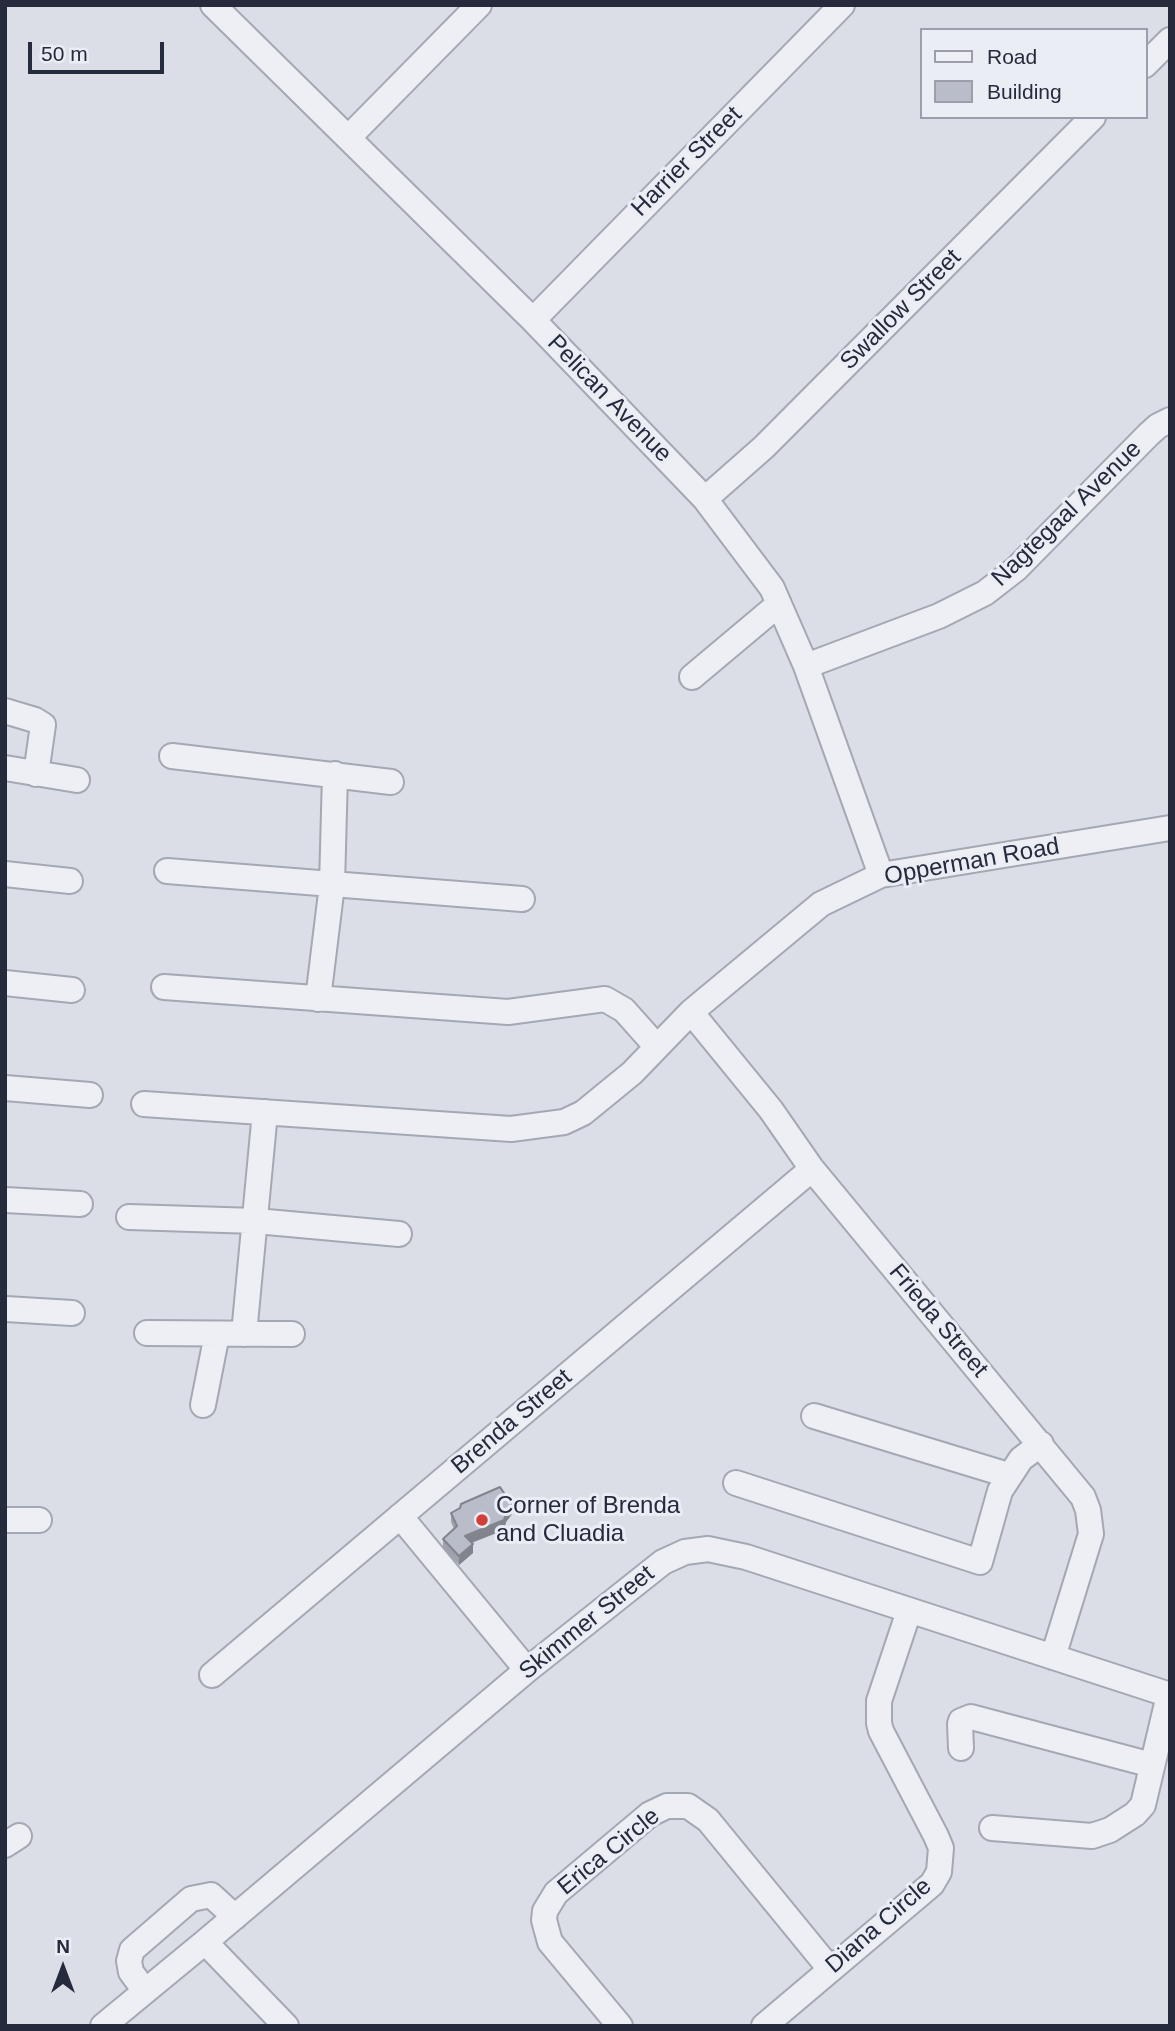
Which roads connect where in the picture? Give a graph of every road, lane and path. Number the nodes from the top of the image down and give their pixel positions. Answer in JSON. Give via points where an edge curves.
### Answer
{"nodes":[{"id":1,"x":213,"y":5,"type":"edge"},
{"id":2,"x":479,"y":5,"type":"edge"},
{"id":3,"x":842,"y":5,"type":"edge"},
{"id":4,"x":1170,"y":40,"type":"edge"},
{"id":5,"x":1147,"y":63,"type":"edge"},
{"id":6,"x":1091,"y":119,"type":"edge"},
{"id":7,"x":348,"y":138,"type":"junction"},
{"id":8,"x":533,"y":320,"type":"junction"},
{"id":9,"x":1170,"y":420,"type":"edge"},
{"id":10,"x":705,"y":499,"type":"junction"},
{"id":11,"x":779,"y":604,"type":"junction"},
{"id":12,"x":806,"y":666,"type":"junction"},
{"id":13,"x":692,"y":677,"type":"dead end"},
{"id":14,"x":5,"y":711,"type":"edge"},
{"id":15,"x":172,"y":756,"type":"dead end"},
{"id":16,"x":5,"y":768,"type":"edge"},
{"id":17,"x":36,"y":774,"type":"junction"},
{"id":18,"x":335,"y":774,"type":"junction"},
{"id":19,"x":77,"y":780,"type":"dead end"},
{"id":20,"x":391,"y":782,"type":"dead end"},
{"id":21,"x":1170,"y":828,"type":"edge"},
{"id":22,"x":167,"y":871,"type":"dead end"},
{"id":23,"x":5,"y":874,"type":"edge"},
{"id":24,"x":881,"y":875,"type":"junction"},
{"id":25,"x":70,"y":881,"type":"dead end"},
{"id":26,"x":332,"y":885,"type":"junction"},
{"id":27,"x":522,"y":899,"type":"dead end"},
{"id":28,"x":5,"y":983,"type":"edge"},
{"id":29,"x":164,"y":987,"type":"dead end"},
{"id":30,"x":72,"y":990,"type":"dead end"},
{"id":31,"x":318,"y":999,"type":"junction"},
{"id":32,"x":691,"y":1012,"type":"junction"},
{"id":33,"x":657,"y":1046,"type":"junction"},
{"id":34,"x":5,"y":1088,"type":"edge"},
{"id":35,"x":90,"y":1095,"type":"dead end"},
{"id":36,"x":145,"y":1104,"type":"dead end"},
{"id":37,"x":265,"y":1112,"type":"junction"},
{"id":38,"x":812,"y":1169,"type":"junction"},
{"id":39,"x":5,"y":1200,"type":"edge"},
{"id":40,"x":80,"y":1204,"type":"dead end"},
{"id":41,"x":129,"y":1217,"type":"dead end"},
{"id":42,"x":256,"y":1221,"type":"junction"},
{"id":43,"x":398,"y":1234,"type":"dead end"},
{"id":44,"x":5,"y":1287,"type":"edge"},
{"id":45,"x":6,"y":1309,"type":"edge"},
{"id":46,"x":72,"y":1313,"type":"dead end"},
{"id":47,"x":5,"y":1320,"type":"edge"},
{"id":48,"x":147,"y":1333,"type":"dead end"},
{"id":49,"x":217,"y":1334,"type":"junction"},
{"id":50,"x":244,"y":1334,"type":"junction"},
{"id":51,"x":292,"y":1334,"type":"dead end"},
{"id":52,"x":203,"y":1405,"type":"dead end"},
{"id":53,"x":814,"y":1416,"type":"dead end"},
{"id":54,"x":1041,"y":1444,"type":"junction"},
{"id":55,"x":1008,"y":1475,"type":"junction"},
{"id":56,"x":736,"y":1483,"type":"dead end"},
{"id":57,"x":400,"y":1516,"type":"junction"},
{"id":58,"x":5,"y":1520,"type":"edge"},
{"id":59,"x":39,"y":1520,"type":"dead end"},
{"id":60,"x":909,"y":1611,"type":"junction"},
{"id":61,"x":1053,"y":1657,"type":"junction"},
{"id":62,"x":527,"y":1670,"type":"junction"},
{"id":63,"x":212,"y":1675,"type":"dead end"},
{"id":64,"x":1169,"y":1695,"type":"edge"},
{"id":65,"x":961,"y":1748,"type":"dead end"},
{"id":66,"x":1152,"y":1765,"type":"junction"},
{"id":67,"x":992,"y":1828,"type":"dead end"},
{"id":68,"x":235,"y":1917,"type":"junction"},
{"id":69,"x":165,"y":1921,"type":"junction"},
{"id":70,"x":199,"y":1947,"type":"junction"},
{"id":71,"x":830,"y":1969,"type":"junction"},
{"id":72,"x":145,"y":1991,"type":"junction"},
{"id":73,"x":103,"y":2026,"type":"edge"},
{"id":74,"x":286,"y":2026,"type":"edge"},
{"id":75,"x":620,"y":2026,"type":"edge"},
{"id":76,"x":764,"y":2026,"type":"edge"}],
"edges":[{"from":1,"to":7,"type":"street","name":"Pelican Avenue"},
{"from":2,"to":7,"type":"street"},
{"from":3,"to":8,"type":"street","name":"Harrier Street"},
{"from":4,"to":5,"type":"street"},
{"from":6,"to":10,"type":"street","name":"Swallow Street","via":[[764,447]]},
{"from":7,"to":8,"type":"street","name":"Pelican Avenue"},
{"from":8,"to":10,"type":"street","name":"Pelican Avenue"},
{"from":9,"to":12,"type":"street","name":"Nagtegaal Avenue","via":[[1149,434],[1016,569],[985,593],[939,616]]},
{"from":10,"to":11,"type":"street","name":"Pelican Avenue"},
{"from":11,"to":12,"type":"street","name":"Pelican Avenue"},
{"from":11,"to":13,"type":"street"},
{"from":12,"to":24,"type":"street","name":"Pelican Avenue"},
{"from":14,"to":17,"type":"street","via":[[43,725]]},
{"from":15,"to":18,"type":"street"},
{"from":16,"to":17,"type":"street"},
{"from":17,"to":19,"type":"street"},
{"from":18,"to":20,"type":"street"},
{"from":18,"to":26,"type":"street"},
{"from":21,"to":24,"type":"street","name":"Opperman Road"},
{"from":22,"to":26,"type":"street"},
{"from":23,"to":25,"type":"street"},
{"from":24,"to":32,"type":"street","name":"Opperman Road","via":[[821,904]]},
{"from":26,"to":27,"type":"street"},
{"from":26,"to":31,"type":"street"},
{"from":28,"to":30,"type":"street"},
{"from":29,"to":31,"type":"street"},
{"from":31,"to":33,"type":"street","via":[[508,1012],[605,999],[624,1010]]},
{"from":32,"to":33,"type":"street","name":"Opperman Road"},
{"from":32,"to":38,"type":"street","name":"Frieda Street","via":[[771,1110]]},
{"from":33,"to":37,"type":"street","name":"Opperman Road","via":[[583,1113],[547,1126],[511,1129]]},
{"from":34,"to":35,"type":"street"},
{"from":36,"to":37,"type":"street","name":"Opperman Road"},
{"from":37,"to":42,"type":"street"},
{"from":38,"to":54,"type":"street","name":"Frieda Street"},
{"from":38,"to":57,"type":"street","name":"Brenda Street"},
{"from":39,"to":40,"type":"street"},
{"from":41,"to":42,"type":"street"},
{"from":42,"to":43,"type":"street"},
{"from":42,"to":50,"type":"street"},
{"from":44,"to":45,"type":"street"},
{"from":45,"to":46,"type":"street"},
{"from":45,"to":47,"type":"street"},
{"from":48,"to":49,"type":"street"},
{"from":49,"to":50,"type":"street"},
{"from":49,"to":52,"type":"street"},
{"from":50,"to":51,"type":"street"},
{"from":53,"to":55,"type":"street"},
{"from":54,"to":55,"type":"street"},
{"from":54,"to":61,"type":"street","name":"Frieda Street","via":[[1083,1497],[1091,1534]]},
{"from":55,"to":56,"type":"street","via":[[980,1562]]},
{"from":57,"to":62,"type":"street"},
{"from":57,"to":63,"type":"street","name":"Brenda Street"},
{"from":58,"to":59,"type":"street"},
{"from":60,"to":61,"type":"street","name":"Skimmer Street"},
{"from":60,"to":62,"type":"street","name":"Skimmer Street","via":[[746,1556],[698,1549],[663,1562]]},
{"from":60,"to":71,"type":"street","name":"Diana Circle","via":[[879,1701],[879,1723],[941,1848],[939,1872],[932,1884]]},
{"from":61,"to":64,"type":"street","name":"Skimmer Street"},
{"from":62,"to":68,"type":"street","name":"Skimmer Street"},
{"from":64,"to":66,"type":"street"},
{"from":65,"to":66,"type":"street","via":[[960,1724],[971,1717]]},
{"from":66,"to":67,"type":"street","via":[[1143,1805],[1110,1829],[1092,1836]]},
{"from":68,"to":69,"type":"street","via":[[211,1895],[191,1899]]},
{"from":68,"to":70,"type":"street","name":"Skimmer Street"},
{"from":69,"to":70,"type":"street"},
{"from":69,"to":72,"type":"street","via":[[132,1950],[131,1972]]},
{"from":70,"to":72,"type":"street","name":"Skimmer Street"},
{"from":70,"to":74,"type":"street"},
{"from":71,"to":75,"type":"street","name":"Erica Circle","via":[[708,1820],[695,1809],[667,1806],[650,1814],[556,1893],[545,1911],[550,1942]]},
{"from":71,"to":76,"type":"street","name":"Diana Circle"},
{"from":72,"to":73,"type":"street","name":"Skimmer Street"}]}
